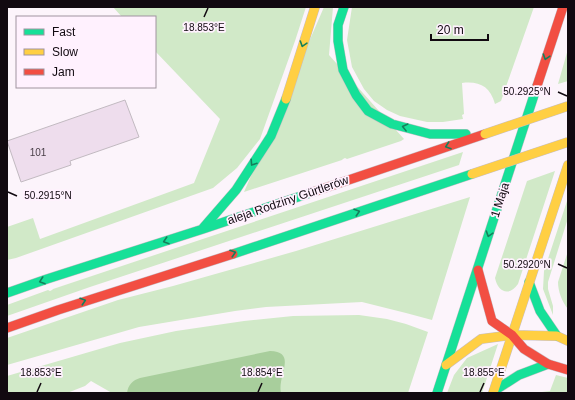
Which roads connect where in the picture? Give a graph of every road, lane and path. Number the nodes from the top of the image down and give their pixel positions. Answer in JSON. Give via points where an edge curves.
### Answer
{"nodes":[{"id":1,"x":315,"y":7,"type":"edge"},
{"id":2,"x":344,"y":7,"type":"edge"},
{"id":3,"x":563,"y":7,"type":"edge"},
{"id":4,"x":568,"y":106,"type":"edge"},
{"id":5,"x":485,"y":134,"type":"junction"},
{"id":6,"x":568,"y":142,"type":"edge"},
{"id":7,"x":568,"y":165,"type":"edge"},
{"id":8,"x":203,"y":228,"type":"junction"},
{"id":9,"x":478,"y":270,"type":"junction"},
{"id":10,"x":529,"y":282,"type":"junction"},
{"id":11,"x":7,"y":293,"type":"edge"},
{"id":12,"x":7,"y":328,"type":"edge"},
{"id":13,"x":512,"y":335,"type":"junction"},
{"id":14,"x":557,"y":336,"type":"junction"},
{"id":15,"x":568,"y":341,"type":"edge"},
{"id":16,"x":548,"y":364,"type":"junction"},
{"id":17,"x":446,"y":365,"type":"junction"},
{"id":18,"x":568,"y":370,"type":"edge"},
{"id":19,"x":493,"y":392,"type":"edge"},
{"id":20,"x":437,"y":393,"type":"edge"}],
"edges":[{"from":1,"to":8,"type":"main road","one_way":true,"via":[[271,136],[236,190]]},
{"from":5,"to":2,"type":"main road","one_way":true,"via":[[430,134],[392,124],[368,111],[343,70],[338,25]]},
{"from":3,"to":9,"type":"main road","name":"1 Maja","one_way":true},
{"from":4,"to":5,"type":"main road","name":"aleja Rodziny Gürtlerów","bridge":true},
{"from":5,"to":8,"type":"main road","name":"aleja Rodziny Gürtlerów","one_way":true},
{"from":12,"to":6,"type":"main road","one_way":true,"bridge":true},
{"from":7,"to":10,"type":"main road"},
{"from":8,"to":11,"type":"main road","name":"aleja Rodziny Gürtlerów","one_way":true},
{"from":9,"to":13,"type":"main road","via":[[492,321]]},
{"from":9,"to":17,"type":"main road","name":"1 Maja"},
{"from":10,"to":13,"type":"main road"},
{"from":10,"to":14,"type":"main road","via":[[540,311]]},
{"from":13,"to":14,"type":"main road"},
{"from":13,"to":16,"type":"main road","via":[[524,349]]},
{"from":13,"to":17,"type":"main road","via":[[481,339]]},
{"from":13,"to":19,"type":"main road"},
{"from":14,"to":15,"type":"main road"},
{"from":16,"to":18,"type":"main road"},
{"from":16,"to":19,"type":"main road","via":[[519,375]]},
{"from":17,"to":20,"type":"main road","name":"1 Maja"}]}
